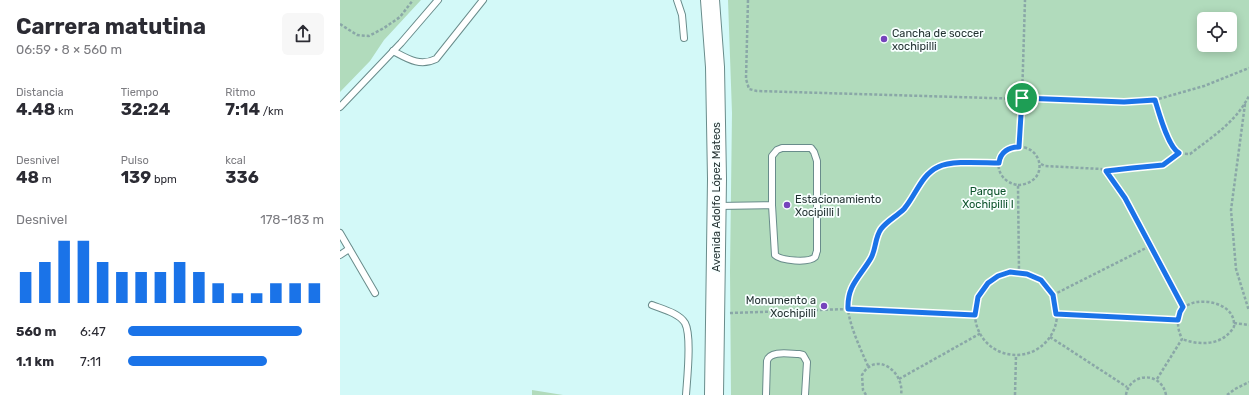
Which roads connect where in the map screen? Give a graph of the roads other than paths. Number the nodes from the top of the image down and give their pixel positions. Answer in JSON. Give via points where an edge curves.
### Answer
{"nodes":[{"id":1,"x":438,"y":0,"type":"edge"},
{"id":2,"x":483,"y":0,"type":"edge"},
{"id":3,"x":677,"y":0,"type":"edge"},
{"id":4,"x":710,"y":0,"type":"edge"},
{"id":5,"x":684,"y":38,"type":"dead end"},
{"id":6,"x":393,"y":50,"type":"junction"},
{"id":7,"x":340,"y":106,"type":"edge"},
{"id":8,"x":772,"y":205,"type":"junction"},
{"id":9,"x":717,"y":206,"type":"junction"},
{"id":10,"x":340,"y":232,"type":"edge"},
{"id":11,"x":349,"y":249,"type":"junction"},
{"id":12,"x":340,"y":254,"type":"edge"},
{"id":13,"x":375,"y":293,"type":"dead end"},
{"id":14,"x":652,"y":305,"type":"dead end"},
{"id":15,"x":686,"y":395,"type":"edge"},
{"id":16,"x":714,"y":395,"type":"edge"},
{"id":17,"x":766,"y":395,"type":"edge"},
{"id":18,"x":805,"y":395,"type":"edge"}],
"edges":[{"from":1,"to":6,"type":"lane"},
{"from":2,"to":6,"type":"lane","via":[[436,59],[418,63]]},
{"from":3,"to":5,"type":"lane","via":[[682,15]]},
{"from":4,"to":9,"type":"street","name":"Avenida Adolfo López Mateos","via":[[715,67]]},
{"from":6,"to":7,"type":"lane"},
{"from":8,"to":8,"type":"lane","via":[[775,255],[782,259],[794,260],[808,260],[816,256],[817,161],[811,148],[782,148],[772,156]]},
{"from":8,"to":9,"type":"lane"},
{"from":9,"to":16,"type":"street","name":"Avenida Adolfo López Mateos"},
{"from":10,"to":11,"type":"lane"},
{"from":11,"to":12,"type":"lane"},
{"from":11,"to":13,"type":"lane"},
{"from":14,"to":15,"type":"lane","via":[[684,322],[688,356]]},
{"from":17,"to":18,"type":"lane","via":[[767,361],[773,354],[803,355],[807,362]]}]}
